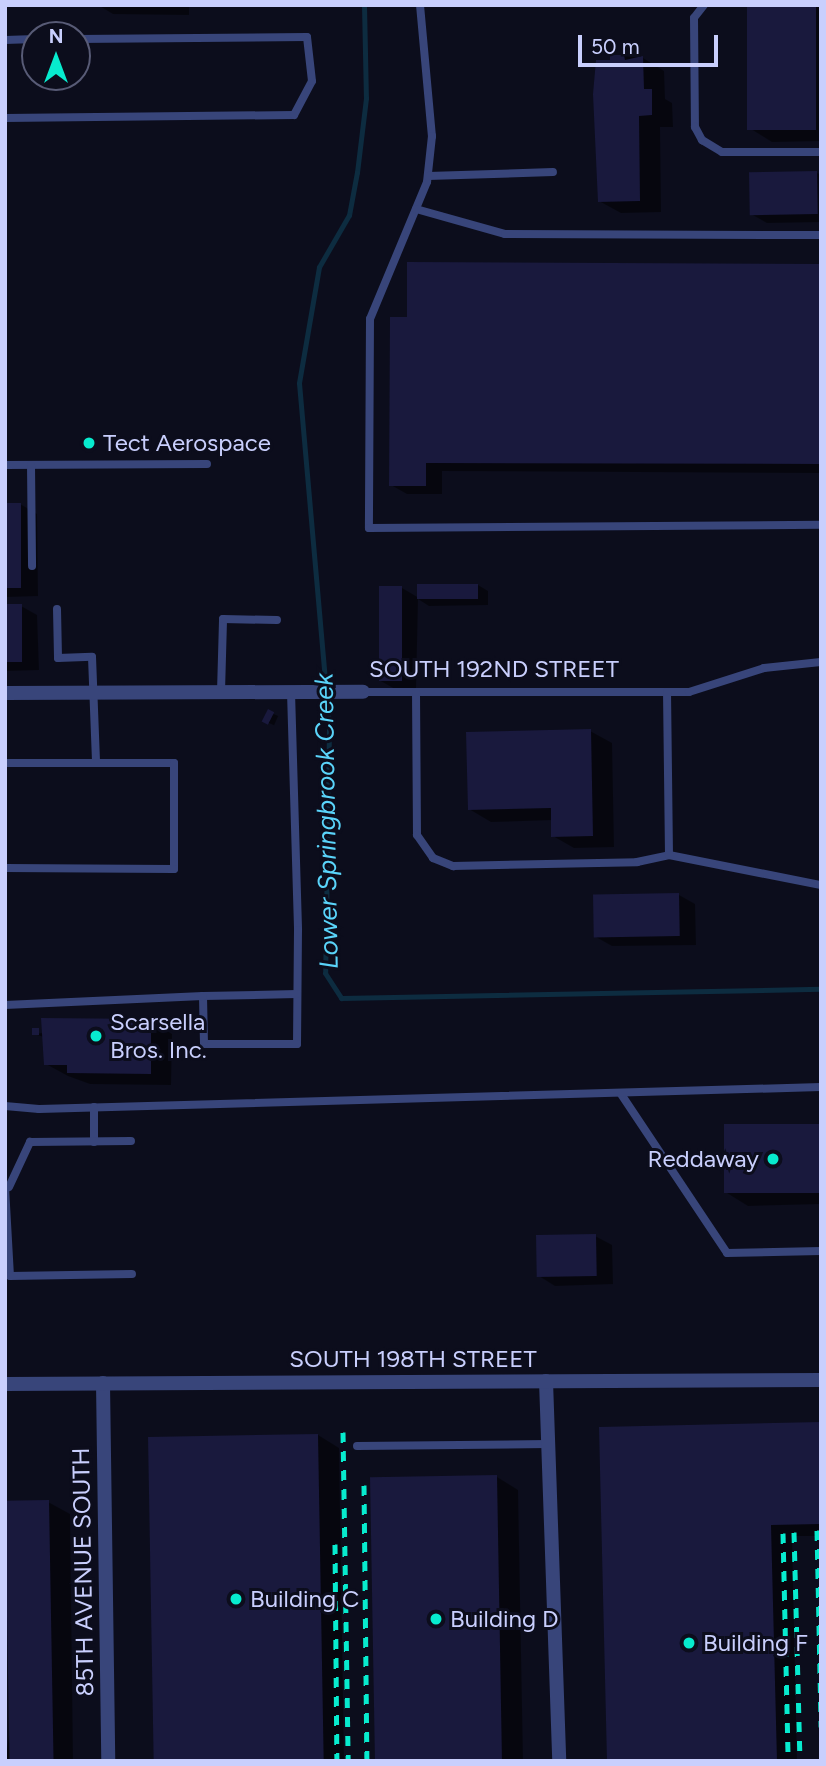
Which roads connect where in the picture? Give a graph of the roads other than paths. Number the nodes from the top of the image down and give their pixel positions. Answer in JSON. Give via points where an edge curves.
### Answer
{"nodes":[{"id":1,"x":420,"y":5,"type":"edge"},
{"id":2,"x":704,"y":5,"type":"edge"},
{"id":3,"x":91,"y":39,"type":"edge"},
{"id":4,"x":5,"y":118,"type":"edge"},
{"id":5,"x":821,"y":152,"type":"edge"},
{"id":6,"x":553,"y":172,"type":"dead end"},
{"id":7,"x":428,"y":176,"type":"junction"},
{"id":8,"x":416,"y":209,"type":"junction"},
{"id":9,"x":821,"y":235,"type":"edge"},
{"id":10,"x":207,"y":464,"type":"dead end"},
{"id":11,"x":31,"y":465,"type":"junction"},
{"id":12,"x":5,"y":466,"type":"edge"},
{"id":13,"x":821,"y":525,"type":"edge"},
{"id":14,"x":32,"y":566,"type":"dead end"},
{"id":15,"x":57,"y":609,"type":"dead end"},
{"id":16,"x":277,"y":620,"type":"dead end"},
{"id":17,"x":821,"y":662,"type":"edge"},
{"id":18,"x":221,"y":692,"type":"junction"},
{"id":19,"x":298,"y":692,"type":"junction"},
{"id":20,"x":363,"y":692,"type":"joint"},
{"id":21,"x":416,"y":692,"type":"junction"},
{"id":22,"x":667,"y":692,"type":"junction"},
{"id":23,"x":5,"y":693,"type":"edge"},
{"id":24,"x":93,"y":693,"type":"junction"},
{"id":25,"x":5,"y":763,"type":"edge"},
{"id":26,"x":96,"y":763,"type":"junction"},
{"id":27,"x":668,"y":855,"type":"junction"},
{"id":28,"x":5,"y":868,"type":"edge"},
{"id":29,"x":821,"y":885,"type":"edge"},
{"id":30,"x":297,"y":994,"type":"junction"},
{"id":31,"x":203,"y":996,"type":"junction"},
{"id":32,"x":5,"y":1005,"type":"edge"},
{"id":33,"x":821,"y":1087,"type":"edge"},
{"id":34,"x":621,"y":1094,"type":"junction"},
{"id":35,"x":5,"y":1105,"type":"edge"},
{"id":36,"x":94,"y":1107,"type":"junction"},
{"id":37,"x":94,"y":1142,"type":"junction"},
{"id":38,"x":131,"y":1142,"type":"dead end"},
{"id":39,"x":7,"y":1187,"type":"edge"},
{"id":40,"x":821,"y":1251,"type":"edge"},
{"id":41,"x":132,"y":1274,"type":"dead end"},
{"id":42,"x":821,"y":1380,"type":"edge"},
{"id":43,"x":546,"y":1381,"type":"junction"},
{"id":44,"x":103,"y":1383,"type":"junction"},
{"id":45,"x":5,"y":1384,"type":"edge"},
{"id":46,"x":548,"y":1444,"type":"junction"},
{"id":47,"x":357,"y":1446,"type":"dead end"},
{"id":48,"x":108,"y":1761,"type":"edge"},
{"id":49,"x":559,"y":1761,"type":"edge"}],
"edges":[{"from":1,"to":7,"type":"lane","via":[[432,136]]},
{"from":2,"to":5,"type":"lane","via":[[694,18],[695,127],[702,140],[722,152]]},
{"from":3,"to":4,"type":"lane","via":[[307,37],[312,81],[294,115]]},
{"from":6,"to":7,"type":"lane"},
{"from":7,"to":8,"type":"lane"},
{"from":8,"to":9,"type":"lane","via":[[505,234]]},
{"from":8,"to":13,"type":"lane","via":[[370,319],[369,528]]},
{"from":10,"to":11,"type":"lane"},
{"from":11,"to":12,"type":"lane"},
{"from":11,"to":14,"type":"lane"},
{"from":15,"to":24,"type":"lane","via":[[58,658],[92,657]]},
{"from":16,"to":18,"type":"lane","via":[[223,619]]},
{"from":17,"to":22,"type":"lane","name":"SOUTH 192ND STREET","via":[[764,667],[689,692]]},
{"from":18,"to":19,"type":"street","name":"SOUTH 192ND STREET"},
{"from":18,"to":24,"type":"street","name":"SOUTH 192ND STREET"},
{"from":19,"to":20,"type":"street","name":"SOUTH 192ND STREET"},
{"from":19,"to":30,"type":"lane"},
{"from":20,"to":21,"type":"lane","name":"SOUTH 192ND STREET"},
{"from":21,"to":22,"type":"lane","name":"SOUTH 192ND STREET"},
{"from":21,"to":27,"type":"lane","via":[[417,835],[433,858],[453,866],[638,862]]},
{"from":22,"to":27,"type":"lane"},
{"from":23,"to":24,"type":"street","name":"SOUTH 192ND STREET"},
{"from":24,"to":26,"type":"lane"},
{"from":25,"to":26,"type":"lane"},
{"from":26,"to":28,"type":"lane","via":[[174,764],[174,869]]},
{"from":27,"to":29,"type":"lane"},
{"from":30,"to":31,"type":"lane"},
{"from":30,"to":31,"type":"lane","via":[[297,1044],[204,1044]]},
{"from":31,"to":32,"type":"lane"},
{"from":33,"to":34,"type":"lane"},
{"from":34,"to":36,"type":"lane"},
{"from":34,"to":40,"type":"lane","via":[[727,1253]]},
{"from":35,"to":36,"type":"lane"},
{"from":36,"to":37,"type":"lane"},
{"from":37,"to":38,"type":"lane"},
{"from":37,"to":39,"type":"lane","via":[[30,1142]]},
{"from":39,"to":41,"type":"lane","via":[[10,1276]]},
{"from":42,"to":43,"type":"street","name":"SOUTH 198TH STREET"},
{"from":43,"to":44,"type":"street","name":"SOUTH 198TH STREET"},
{"from":43,"to":46,"type":"street"},
{"from":44,"to":45,"type":"street","name":"SOUTH 198TH STREET"},
{"from":44,"to":48,"type":"street","name":"85TH AVENUE SOUTH"},
{"from":46,"to":47,"type":"lane"},
{"from":46,"to":49,"type":"street"}]}
